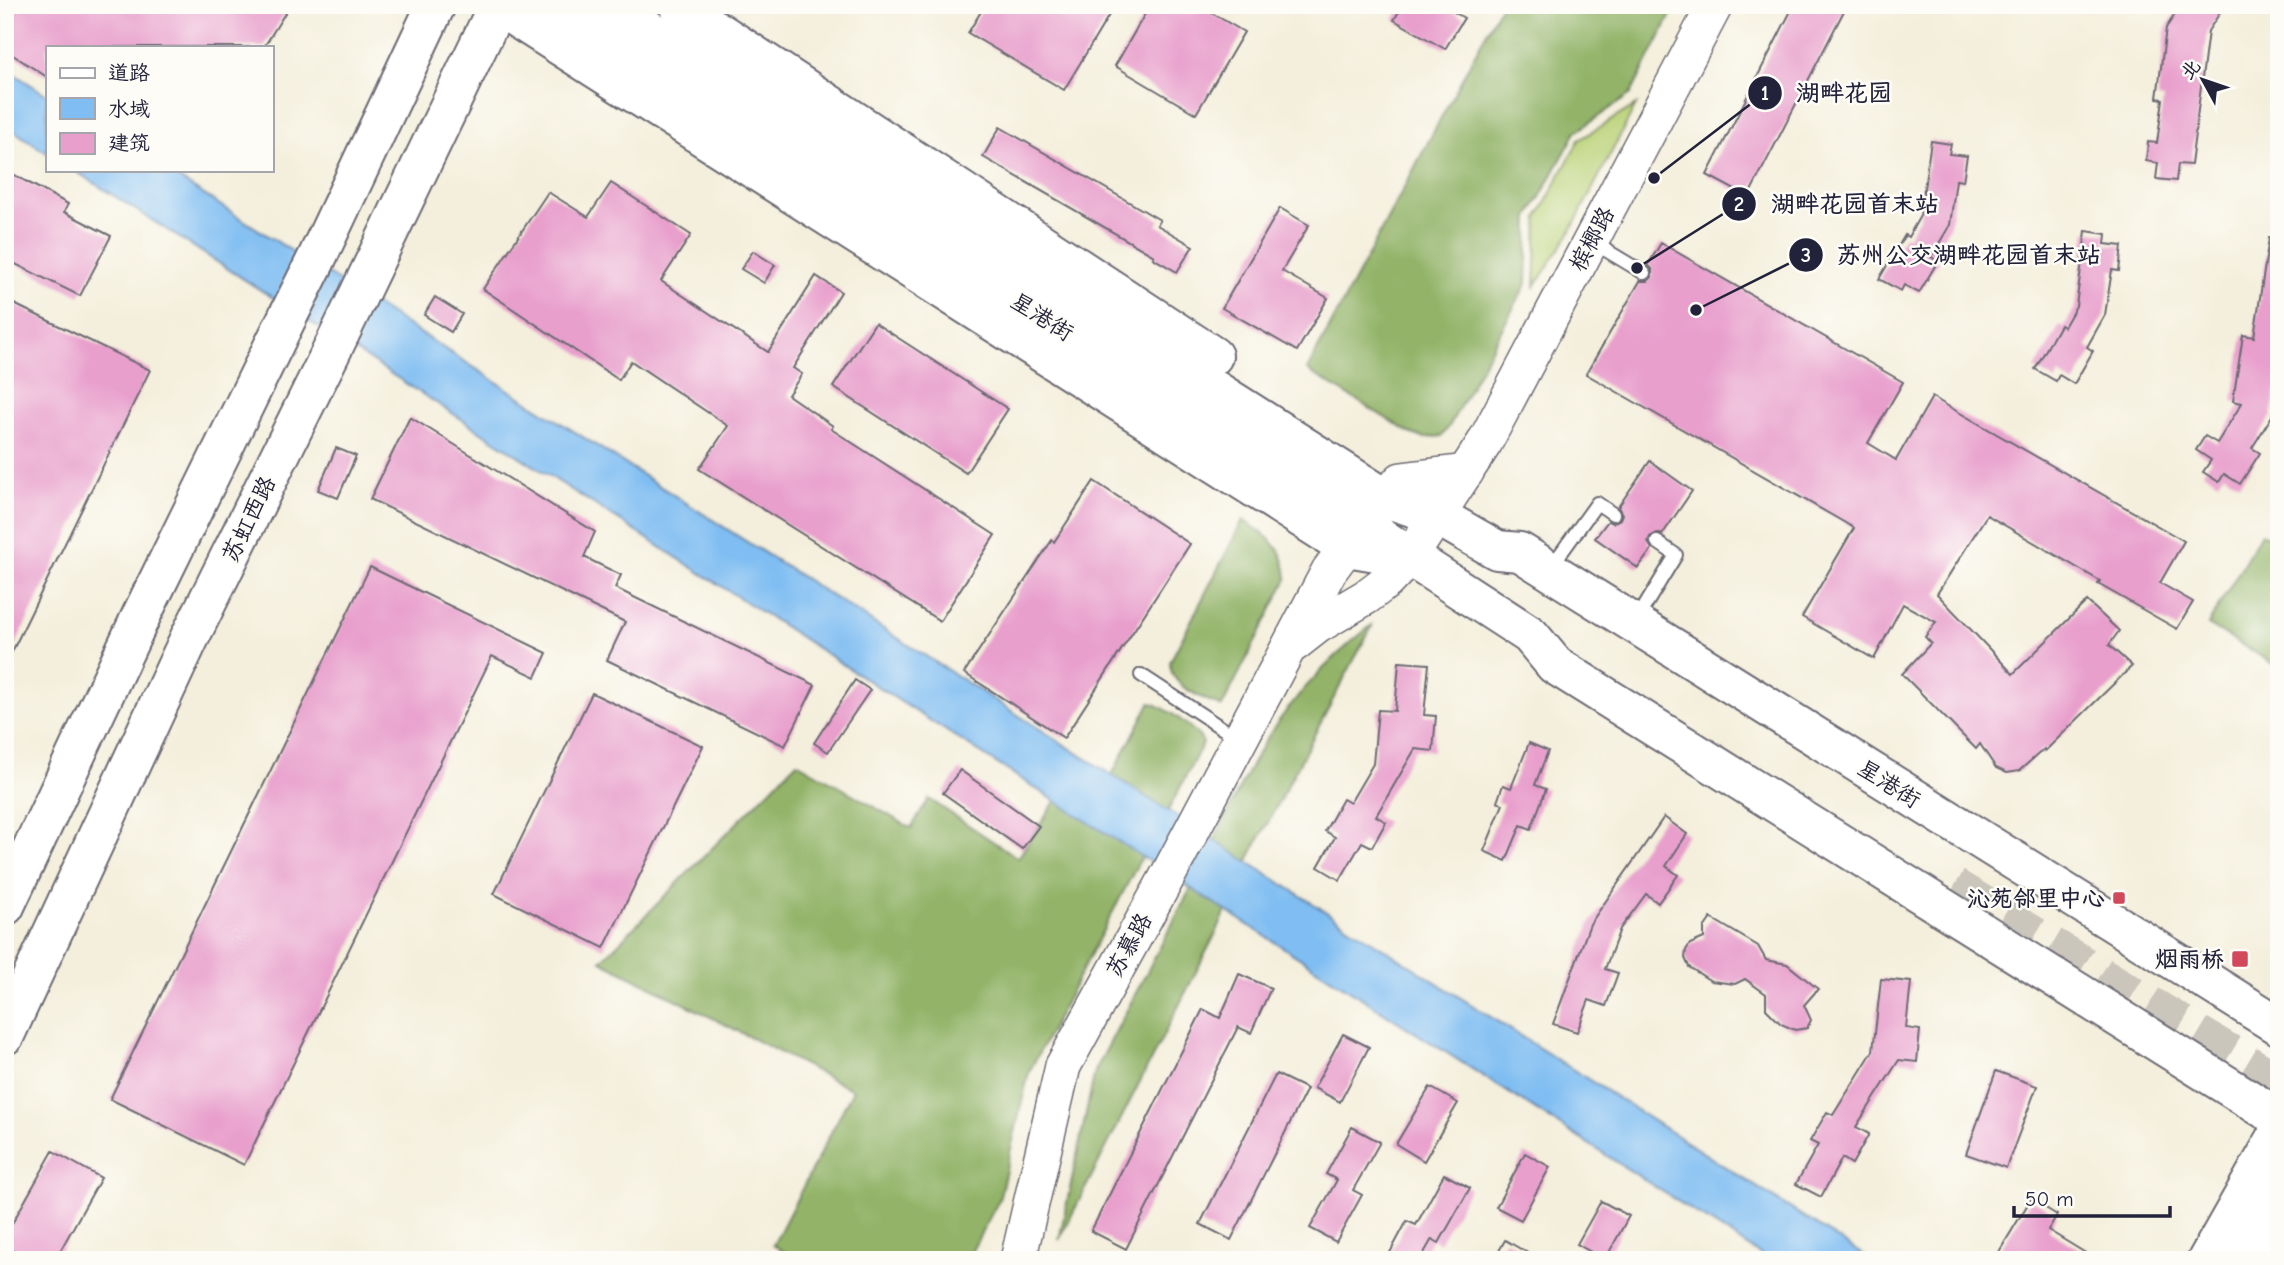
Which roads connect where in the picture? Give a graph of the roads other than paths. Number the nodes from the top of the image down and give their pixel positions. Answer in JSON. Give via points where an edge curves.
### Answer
{"nodes":[{"id":1,"x":436,"y":5,"type":"edge"},
{"id":2,"x":610,"y":5,"type":"edge"},
{"id":3,"x":678,"y":5,"type":"edge"},
{"id":4,"x":1715,"y":5,"type":"edge"},
{"id":5,"x":498,"y":6,"type":"edge"},
{"id":6,"x":553,"y":9,"type":"edge"},
{"id":7,"x":1590,"y":241,"type":"junction"},
{"id":8,"x":1644,"y":272,"type":"dead end"},
{"id":9,"x":1111,"y":342,"type":"junction"},
{"id":10,"x":1466,"y":472,"type":"junction"},
{"id":11,"x":1374,"y":513,"type":"junction"},
{"id":12,"x":1613,"y":514,"type":"dead end"},
{"id":13,"x":1436,"y":515,"type":"junction"},
{"id":14,"x":1657,"y":542,"type":"dead end"},
{"id":15,"x":1497,"y":550,"type":"junction"},
{"id":16,"x":1410,"y":557,"type":"junction"},
{"id":17,"x":1548,"y":570,"type":"junction"},
{"id":18,"x":1633,"y":625,"type":"junction"},
{"id":19,"x":1530,"y":635,"type":"junction"},
{"id":20,"x":1289,"y":648,"type":"junction"},
{"id":21,"x":1141,"y":675,"type":"dead end"},
{"id":22,"x":1240,"y":740,"type":"junction"},
{"id":23,"x":5,"y":906,"type":"edge"},
{"id":24,"x":2279,"y":1026,"type":"edge"},
{"id":25,"x":5,"y":1035,"type":"edge"},
{"id":26,"x":2279,"y":1118,"type":"edge"},
{"id":27,"x":2279,"y":1133,"type":"edge"},
{"id":28,"x":2276,"y":1194,"type":"dead end"},
{"id":29,"x":2279,"y":1248,"type":"edge"},
{"id":30,"x":1018,"y":1260,"type":"edge"},
{"id":31,"x":2207,"y":1260,"type":"edge"},
{"id":32,"x":2238,"y":1260,"type":"edge"},
{"id":33,"x":2272,"y":1260,"type":"edge"}],
"edges":[{"from":1,"to":23,"type":"main road","bridge":true},
{"from":2,"to":9,"type":"main road","name":"星港街"},
{"from":3,"to":11,"type":"main road"},
{"from":4,"to":7,"type":"main road","name":"槟榔路"},
{"from":5,"to":11,"type":"main road"},
{"from":5,"to":25,"type":"main road","name":"苏虹西路","via":[[189,639]]},
{"from":6,"to":9,"type":"main road","name":"星港街"},
{"from":7,"to":8,"type":"lane"},
{"from":7,"to":10,"type":"main road","name":"槟榔路"},
{"from":9,"to":11,"type":"main road","name":"星港街"},
{"from":10,"to":11,"type":"main road"},
{"from":10,"to":13,"type":"main road","name":"苏慕路"},
{"from":11,"to":13,"type":"main road","name":"星港街"},
{"from":11,"to":16,"type":"main road"},
{"from":11,"to":20,"type":"main road","name":"苏慕路","via":[[1329,572]]},
{"from":12,"to":17,"type":"lane","via":[[1597,503]]},
{"from":13,"to":15,"type":"main road","name":"星港街"},
{"from":13,"to":16,"type":"main road","name":"苏慕路"},
{"from":14,"to":18,"type":"lane","via":[[1676,555]]},
{"from":15,"to":17,"type":"main road","name":"星港街","via":[[1520,552]]},
{"from":15,"to":19,"type":"main road","name":"星港街","via":[[1508,570],[1961,876],[1566,644]]},
{"from":16,"to":19,"type":"main road","name":"星港街"},
{"from":16,"to":20,"type":"main road","name":"苏慕路","via":[[1366,597]]},
{"from":17,"to":18,"type":"main road","name":"星港街"},
{"from":18,"to":24,"type":"main road","name":"星港街"},
{"from":19,"to":26,"type":"main road","name":"星港街","via":[[1555,665]]},
{"from":20,"to":22,"type":"main road","name":"苏慕路"},
{"from":21,"to":22,"type":"lane"},
{"from":22,"to":30,"type":"main road","name":"苏慕路","via":[[1063,1066]]},
{"from":27,"to":31,"type":"main road"},
{"from":28,"to":32,"type":"main road"},
{"from":29,"to":33,"type":"main road"}]}
